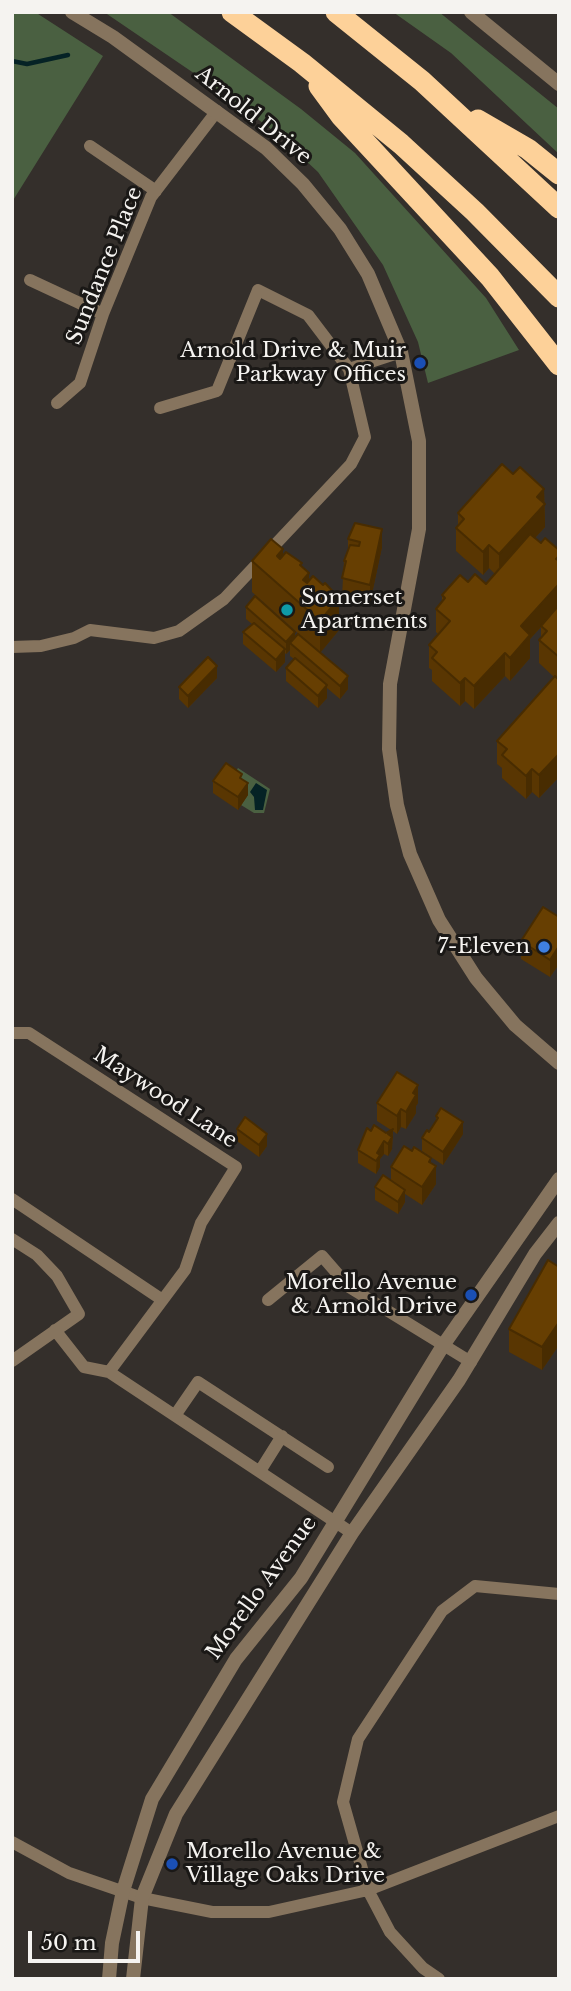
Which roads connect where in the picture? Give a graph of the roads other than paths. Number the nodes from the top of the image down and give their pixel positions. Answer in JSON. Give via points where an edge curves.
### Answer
{"nodes":[{"id":1,"x":72,"y":12,"type":"edge"},
{"id":2,"x":232,"y":12,"type":"edge"},
{"id":3,"x":336,"y":12,"type":"edge"},
{"id":4,"x":471,"y":12,"type":"edge"},
{"id":5,"x":302,"y":64,"type":"junction"},
{"id":6,"x":559,"y":84,"type":"edge"},
{"id":7,"x":448,"y":104,"type":"junction"},
{"id":8,"x":217,"y":111,"type":"junction"},
{"id":9,"x":90,"y":146,"type":"dead end"},
{"id":10,"x":559,"y":174,"type":"edge"},
{"id":11,"x":156,"y":191,"type":"junction"},
{"id":12,"x":559,"y":208,"type":"edge"},
{"id":13,"x":30,"y":280,"type":"dead end"},
{"id":14,"x":559,"y":297,"type":"edge"},
{"id":15,"x":103,"y":314,"type":"junction"},
{"id":16,"x":401,"y":352,"type":"junction"},
{"id":17,"x":559,"y":365,"type":"edge"},
{"id":18,"x":349,"y":369,"type":"junction"},
{"id":19,"x":57,"y":403,"type":"dead end"},
{"id":20,"x":160,"y":408,"type":"dead end"},
{"id":21,"x":12,"y":647,"type":"edge"},
{"id":22,"x":12,"y":1033,"type":"edge"},
{"id":23,"x":559,"y":1063,"type":"edge"},
{"id":24,"x":559,"y":1179,"type":"edge"},
{"id":25,"x":12,"y":1199,"type":"edge"},
{"id":26,"x":559,"y":1223,"type":"edge"},
{"id":27,"x":12,"y":1239,"type":"edge"},
{"id":28,"x":161,"y":1299,"type":"junction"},
{"id":29,"x":268,"y":1300,"type":"dead end"},
{"id":30,"x":55,"y":1330,"type":"junction"},
{"id":31,"x":444,"y":1344,"type":"junction"},
{"id":32,"x":12,"y":1361,"type":"edge"},
{"id":33,"x":471,"y":1362,"type":"junction"},
{"id":34,"x":109,"y":1372,"type":"junction"},
{"id":35,"x":176,"y":1414,"type":"junction"},
{"id":36,"x":282,"y":1436,"type":"junction"},
{"id":37,"x":328,"y":1467,"type":"dead end"},
{"id":38,"x":260,"y":1471,"type":"junction"},
{"id":39,"x":336,"y":1521,"type":"junction"},
{"id":40,"x":352,"y":1533,"type":"junction"},
{"id":41,"x":559,"y":1594,"type":"edge"},
{"id":42,"x":559,"y":1816,"type":"edge"},
{"id":43,"x":12,"y":1842,"type":"edge"},
{"id":44,"x":368,"y":1890,"type":"junction"},
{"id":45,"x":123,"y":1891,"type":"junction"},
{"id":46,"x":142,"y":1898,"type":"junction"},
{"id":47,"x":109,"y":1979,"type":"edge"},
{"id":48,"x":133,"y":1979,"type":"edge"},
{"id":49,"x":439,"y":1979,"type":"edge"}],
"edges":[{"from":1,"to":8,"type":"street","name":"Arnold Drive"},
{"from":2,"to":5,"type":"highway"},
{"from":3,"to":7,"type":"highway"},
{"from":4,"to":6,"type":"street"},
{"from":5,"to":14,"type":"highway","via":[[426,167]]},
{"from":5,"to":17,"type":"highway","via":[[341,116],[490,277]]},
{"from":7,"to":10,"type":"highway","via":[[518,143]]},
{"from":7,"to":12,"type":"highway"},
{"from":8,"to":11,"type":"street","name":"Sundance Place"},
{"from":8,"to":16,"type":"street","name":"Arnold Drive","via":[[266,148],[340,229],[368,274]]},
{"from":9,"to":11,"type":"street"},
{"from":11,"to":15,"type":"street","name":"Sundance Place"},
{"from":13,"to":15,"type":"street"},
{"from":15,"to":19,"type":"street","name":"Sundance Place","via":[[80,383]]},
{"from":16,"to":18,"type":"street"},
{"from":16,"to":23,"type":"street","name":"Arnold Drive","via":[[414,408],[420,484],[419,529],[390,684],[389,749],[397,805],[410,854],[439,920],[476,978],[515,1025]]},
{"from":18,"to":20,"type":"street","via":[[308,315],[258,290],[217,391]]},
{"from":18,"to":21,"type":"street","via":[[365,437],[351,464],[224,598],[179,631],[154,638],[90,630],[41,646]]},
{"from":22,"to":28,"type":"street","name":"Maywood Lane","via":[[29,1033],[236,1167],[201,1223],[185,1270]]},
{"from":24,"to":31,"type":"street","name":"Morello Avenue"},
{"from":25,"to":28,"type":"street"},
{"from":26,"to":33,"type":"street","name":"Morello Avenue","via":[[535,1254]]},
{"from":27,"to":30,"type":"street","via":[[37,1255],[57,1276],[79,1314]]},
{"from":28,"to":34,"type":"street","name":"Maywood Lane"},
{"from":29,"to":31,"type":"street","via":[[322,1256],[349,1287]]},
{"from":30,"to":32,"type":"street"},
{"from":30,"to":34,"type":"street","via":[[85,1367]]},
{"from":31,"to":33,"type":"street"},
{"from":31,"to":39,"type":"street","name":"Morello Avenue"},
{"from":33,"to":40,"type":"street","name":"Morello Avenue"},
{"from":34,"to":35,"type":"street"},
{"from":35,"to":36,"type":"street","via":[[198,1382]]},
{"from":35,"to":38,"type":"street"},
{"from":36,"to":37,"type":"street"},
{"from":36,"to":38,"type":"street"},
{"from":38,"to":39,"type":"street"},
{"from":39,"to":40,"type":"street"},
{"from":39,"to":45,"type":"street","name":"Morello Avenue","via":[[301,1578],[236,1658],[196,1722],[152,1799]]},
{"from":40,"to":46,"type":"street","name":"Morello Avenue","via":[[176,1814]]},
{"from":41,"to":44,"type":"street","via":[[475,1586],[442,1611],[358,1739],[343,1802]]},
{"from":42,"to":44,"type":"street"},
{"from":43,"to":45,"type":"street","via":[[69,1873]]},
{"from":44,"to":46,"type":"street","via":[[269,1912],[212,1912]]},
{"from":44,"to":49,"type":"street","via":[[390,1932]]},
{"from":45,"to":46,"type":"street"},
{"from":45,"to":47,"type":"street","name":"Morello Avenue"},
{"from":46,"to":48,"type":"street","name":"Morello Avenue"}]}
